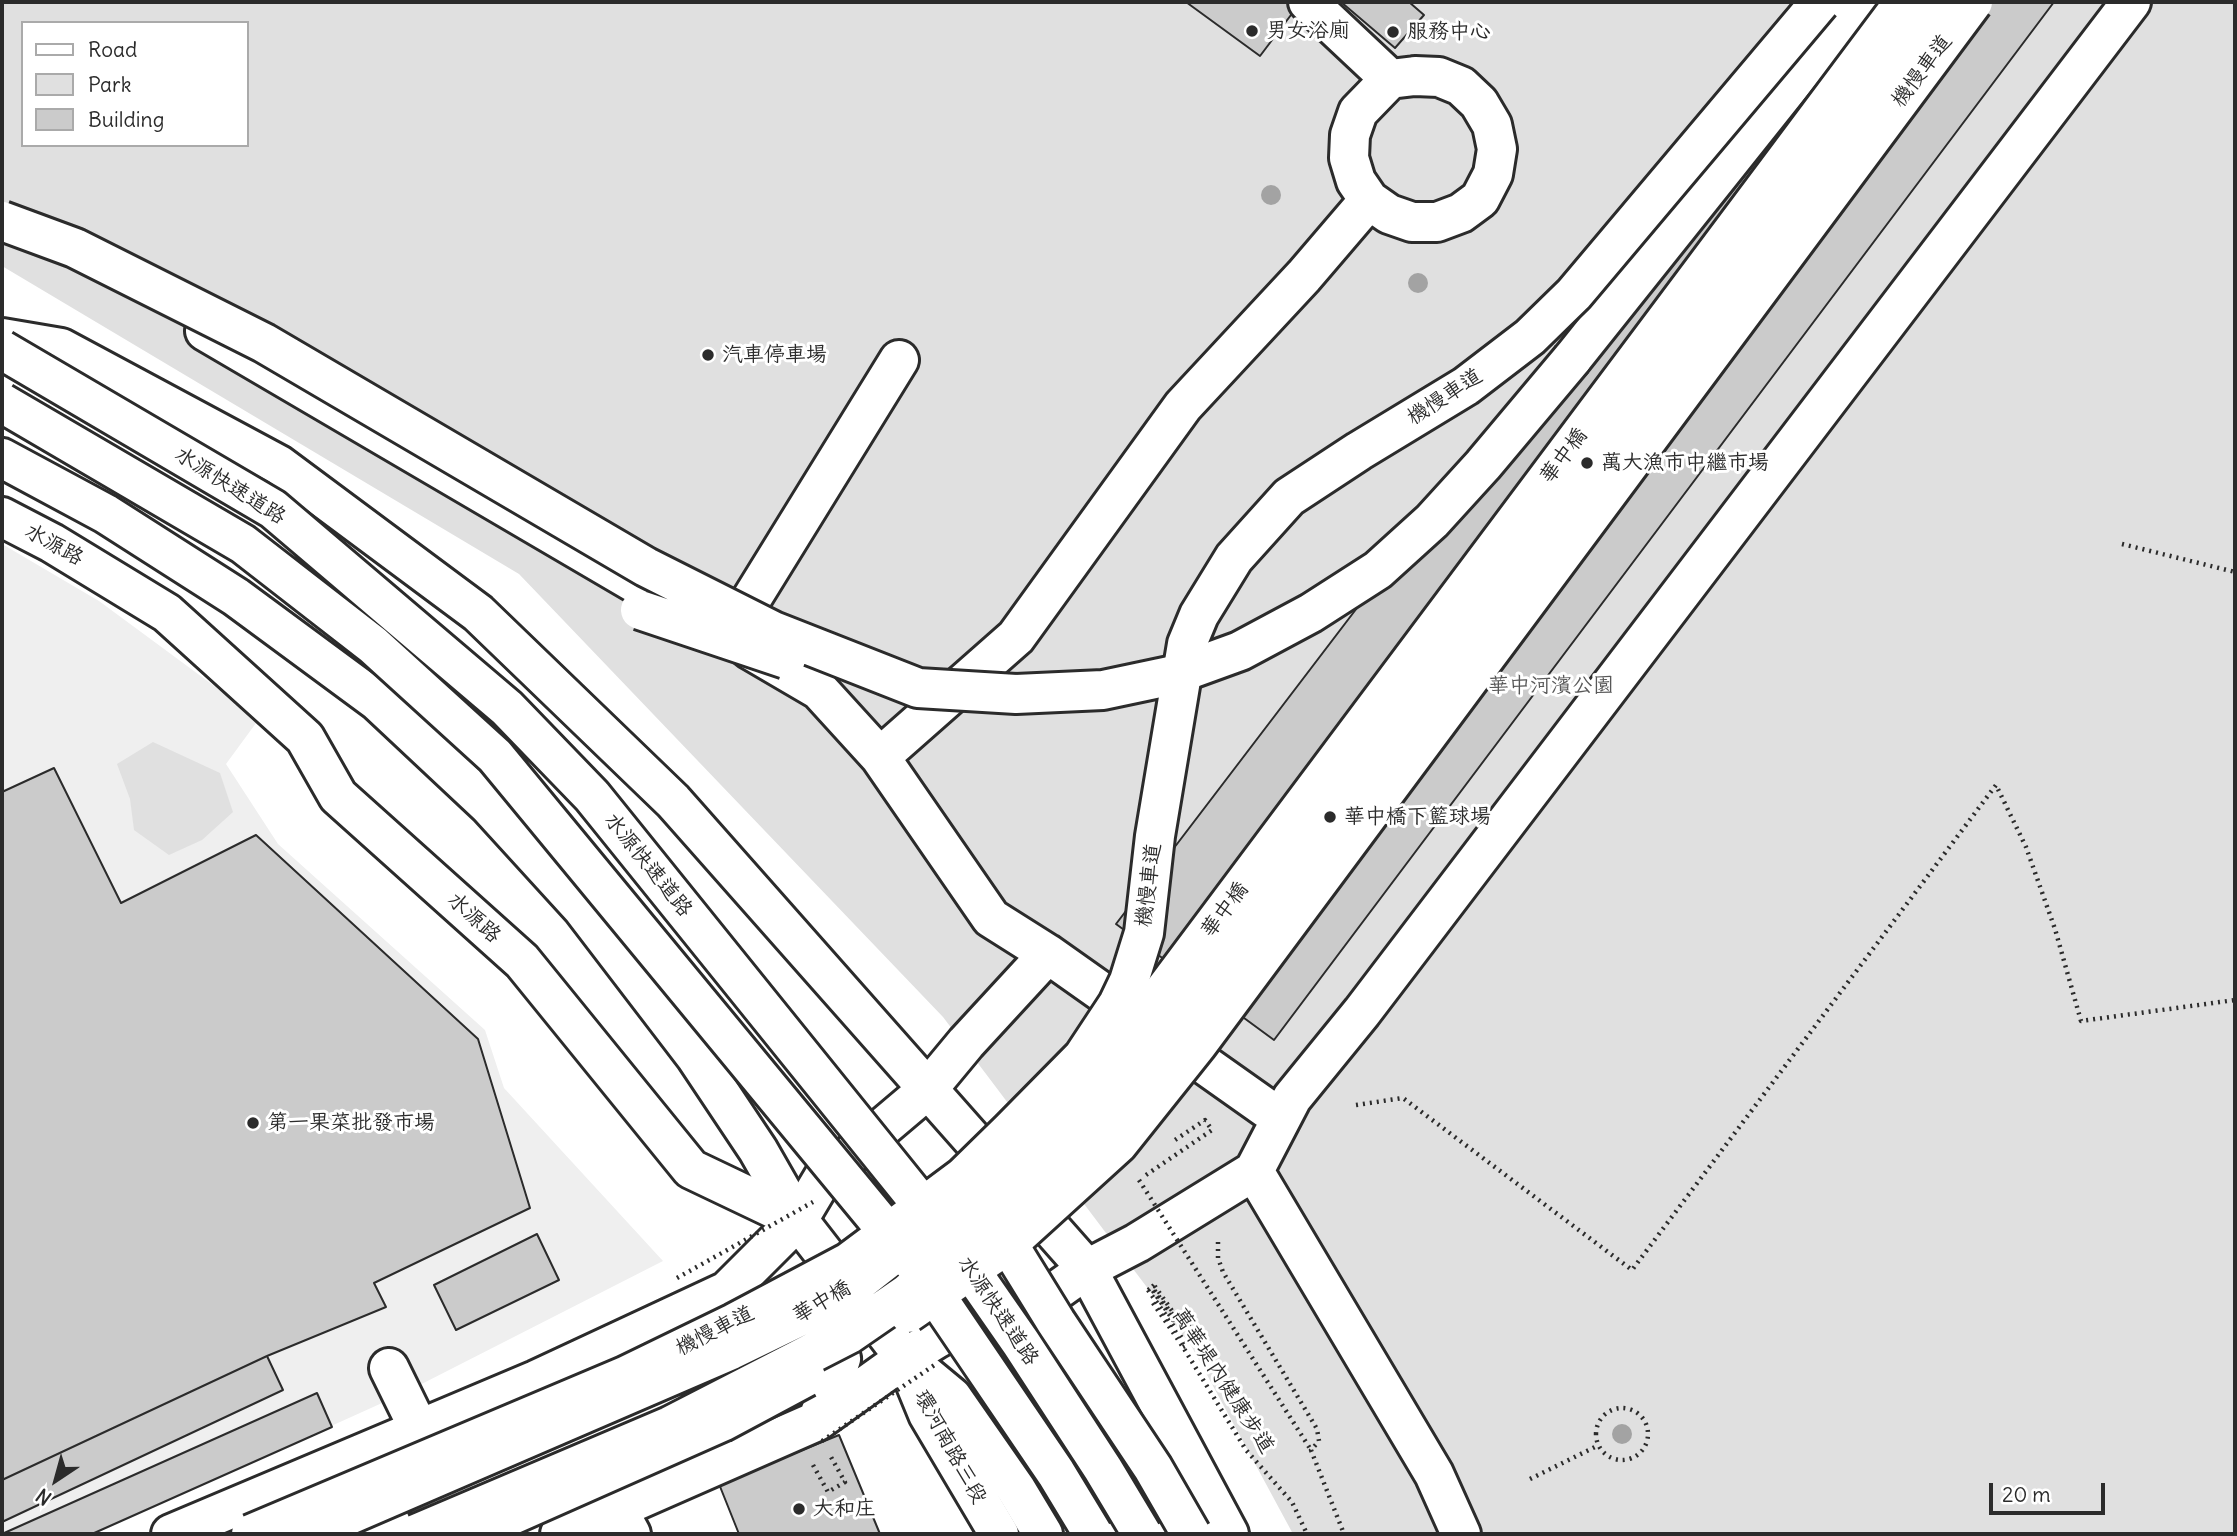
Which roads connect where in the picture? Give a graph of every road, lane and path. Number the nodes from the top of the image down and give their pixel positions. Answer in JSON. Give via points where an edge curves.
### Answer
{"nodes":[{"id":1,"x":1308,"y":2,"type":"edge"},
{"id":2,"x":1820,"y":2,"type":"edge"},
{"id":3,"x":1862,"y":2,"type":"edge"},
{"id":4,"x":1904,"y":2,"type":"edge"},
{"id":5,"x":1948,"y":2,"type":"edge"},
{"id":6,"x":1973,"y":2,"type":"edge"},
{"id":7,"x":2132,"y":2,"type":"edge"},
{"id":8,"x":1391,"y":79,"type":"junction"},
{"id":9,"x":1369,"y":200,"type":"junction"},
{"id":10,"x":2,"y":211,"type":"edge"},
{"id":11,"x":2,"y":220,"type":"edge"},
{"id":12,"x":2,"y":338,"type":"edge"},
{"id":13,"x":2,"y":350,"type":"edge"},
{"id":14,"x":899,"y":360,"type":"dead end"},
{"id":15,"x":2,"y":403,"type":"edge"},
{"id":16,"x":2,"y":458,"type":"edge"},
{"id":17,"x":2,"y":517,"type":"edge"},
{"id":18,"x":2122,"y":544,"type":"dead end"},
{"id":19,"x":2235,"y":572,"type":"edge"},
{"id":20,"x":640,"y":610,"type":"dead end"},
{"id":21,"x":728,"y":637,"type":"junction"},
{"id":22,"x":918,"y":688,"type":"junction"},
{"id":23,"x":880,"y":757,"type":"junction"},
{"id":24,"x":1048,"y":954,"type":"junction"},
{"id":25,"x":2235,"y":1000,"type":"edge"},
{"id":26,"x":927,"y":1090,"type":"junction"},
{"id":27,"x":1356,"y":1105,"type":"dead end"},
{"id":28,"x":1280,"y":1118,"type":"junction"},
{"id":29,"x":1163,"y":1148,"type":"dead end"},
{"id":30,"x":1254,"y":1171,"type":"junction"},
{"id":31,"x":810,"y":1208,"type":"junction"},
{"id":32,"x":999,"y":1233,"type":"junction"},
{"id":33,"x":1218,"y":1242,"type":"dead end"},
{"id":34,"x":677,"y":1278,"type":"dead end"},
{"id":35,"x":1095,"y":1284,"type":"junction"},
{"id":36,"x":727,"y":1291,"type":"junction"},
{"id":37,"x":1190,"y":1324,"type":"dead end"},
{"id":38,"x":1183,"y":1347,"type":"junction"},
{"id":39,"x":923,"y":1359,"type":"junction"},
{"id":40,"x":389,"y":1368,"type":"dead end"},
{"id":41,"x":817,"y":1421,"type":"junction"},
{"id":42,"x":419,"y":1429,"type":"junction"},
{"id":43,"x":1599,"y":1445,"type":"junction"},
{"id":44,"x":1311,"y":1450,"type":"junction"},
{"id":45,"x":811,"y":1461,"type":"dead end"},
{"id":46,"x":1530,"y":1479,"type":"dead end"},
{"id":47,"x":624,"y":1522,"type":"edge"},
{"id":48,"x":171,"y":1534,"type":"edge"},
{"id":49,"x":251,"y":1534,"type":"edge"},
{"id":50,"x":305,"y":1534,"type":"edge"},
{"id":51,"x":416,"y":1534,"type":"edge"},
{"id":52,"x":469,"y":1534,"type":"edge"},
{"id":53,"x":560,"y":1534,"type":"edge"},
{"id":54,"x":999,"y":1534,"type":"edge"},
{"id":55,"x":1042,"y":1534,"type":"edge"},
{"id":56,"x":1093,"y":1534,"type":"edge"},
{"id":57,"x":1142,"y":1534,"type":"edge"},
{"id":58,"x":1191,"y":1534,"type":"edge"},
{"id":59,"x":1229,"y":1534,"type":"edge"},
{"id":60,"x":1307,"y":1534,"type":"edge"},
{"id":61,"x":1344,"y":1534,"type":"edge"},
{"id":62,"x":1461,"y":1534,"type":"edge"}],
"edges":[{"from":1,"to":8,"type":"main road"},
{"from":2,"to":49,"type":"main road","name":"機慢車道","bridge":true,"via":[[1574,294],[1530,337],[1466,387],[1289,497],[1234,558],[1187,644],[1144,933],[1133,972],[1083,1057],[963,1177],[849,1262],[625,1376]]},
{"from":3,"to":22,"type":"main road","bridge":true,"via":[[1483,465],[1432,521],[1378,570],[1240,651],[1174,675],[1103,690],[1016,694]]},
{"from":4,"to":50,"type":"main road","name":"華中橋","bridge":true,"via":[[1158,999],[1082,1089],[1024,1146],[836,1298],[732,1350]]},
{"from":5,"to":32,"type":"main road","name":"華中橋","bridge":true,"via":[[1121,1094],[1047,1171]]},
{"from":6,"to":32,"type":"main road","name":"機慢車道","bridge":true,"via":[[1198,1045],[1118,1144]]},
{"from":7,"to":28,"type":"main road"},
{"from":8,"to":9,"type":"main road","via":[[1358,112],[1350,135],[1349,158],[1356,181]]},
{"from":8,"to":9,"type":"main road","via":[[1439,77],[1461,86],[1479,103],[1492,125],[1497,149],[1493,174],[1480,199],[1437,222],[1412,222],[1388,214]]},
{"from":9,"to":23,"type":"main road","via":[[1183,406],[1016,637]]},
{"from":10,"to":21,"type":"main road"},
{"from":11,"to":22,"type":"main road","bridge":true,"via":[[75,248],[264,344],[658,573],[773,631]]},
{"from":12,"to":26,"type":"main road","via":[[61,348],[279,464],[478,613],[673,801]]},
{"from":13,"to":57,"type":"main road","name":"水源快速道路","bridge":true,"via":[[274,509],[507,708],[592,796],[946,1235]]},
{"from":14,"to":21,"type":"main road"},
{"from":15,"to":56,"type":"main road","name":"水源快速道路","bridge":true,"via":[[243,544],[373,645],[495,756],[915,1265]]},
{"from":16,"to":31,"type":"main road","via":[[106,513],[236,597],[377,701],[489,806],[582,908],[696,1057],[758,1150]]},
{"from":17,"to":31,"type":"main road","name":"水源路","via":[[167,613],[304,738],[338,796],[522,961],[691,1169]]},
{"from":18,"to":19,"type":"path"},
{"from":20,"to":22,"type":"main road","bridge":true,"via":[[776,656]]},
{"from":21,"to":23,"type":"main road","via":[[819,690]]},
{"from":23,"to":24,"type":"main road","via":[[991,918]]},
{"from":24,"to":26,"type":"main road"},
{"from":24,"to":28,"type":"main road"},
{"from":25,"to":27,"type":"path","via":[[2081,1021],[2026,847],[1996,785],[1632,1270],[1403,1098]]},
{"from":26,"to":31,"type":"main road","via":[[823,1178]]},
{"from":26,"to":35,"type":"main road"},
{"from":28,"to":30,"type":"main road"},
{"from":29,"to":44,"type":"path","bridge":true,"via":[[1205,1120],[1212,1130],[1138,1180]]},
{"from":30,"to":35,"type":"main road","via":[[1138,1242]]},
{"from":30,"to":62,"type":"main road","via":[[1434,1474]]},
{"from":31,"to":34,"type":"path","bridge":true},
{"from":31,"to":36,"type":"main road"},
{"from":31,"to":39,"type":"main road","name":"水源路"},
{"from":32,"to":51,"type":"main road","name":"華中橋","bridge":true,"via":[[849,1334],[670,1426]]},
{"from":32,"to":52,"type":"main road","name":"機慢車道","bridge":true,"via":[[849,1354],[722,1422]]},
{"from":32,"to":58,"type":"main road","bridge":true},
{"from":33,"to":44,"type":"path","via":[[1223,1272],[1317,1429],[1319,1441]]},
{"from":35,"to":38,"type":"path","name":"萬華堤內健康步道","via":[[1134,1277]]},
{"from":35,"to":39,"type":"main road","via":[[1016,1317],[947,1334]]},
{"from":35,"to":59,"type":"main road"},
{"from":36,"to":41,"type":"main road","via":[[802,1300],[841,1359]]},
{"from":36,"to":42,"type":"main road"},
{"from":37,"to":38,"type":"path","bridge":true,"via":[[1183,1329],[1175,1319],[1167,1308],[1152,1287],[1154,1285],[1177,1318],[1173,1320],[1151,1288],[1148,1290],[1186,1345]]},
{"from":38,"to":60,"type":"path","name":"萬華堤內健康步道","via":[[1246,1450],[1292,1502]]},
{"from":39,"to":41,"type":"main road"},
{"from":39,"to":45,"type":"path","bridge":true,"via":[[822,1441],[845,1482],[828,1492]]},
{"from":39,"to":54,"type":"main road","name":"環河南路三段","via":[[928,1414]]},
{"from":39,"to":55,"type":"main road","via":[[1016,1489]]},
{"from":40,"to":42,"type":"main road"},
{"from":41,"to":47,"type":"main road"},
{"from":42,"to":48,"type":"main road"},
{"from":43,"to":43,"type":"path","via":[[1604,1455],[1624,1461],[1643,1452],[1649,1432],[1640,1413],[1620,1407],[1601,1416],[1594,1436]]},
{"from":43,"to":46,"type":"path"},
{"from":44,"to":61,"type":"path"},
{"from":47,"to":53,"type":"main road"}]}
